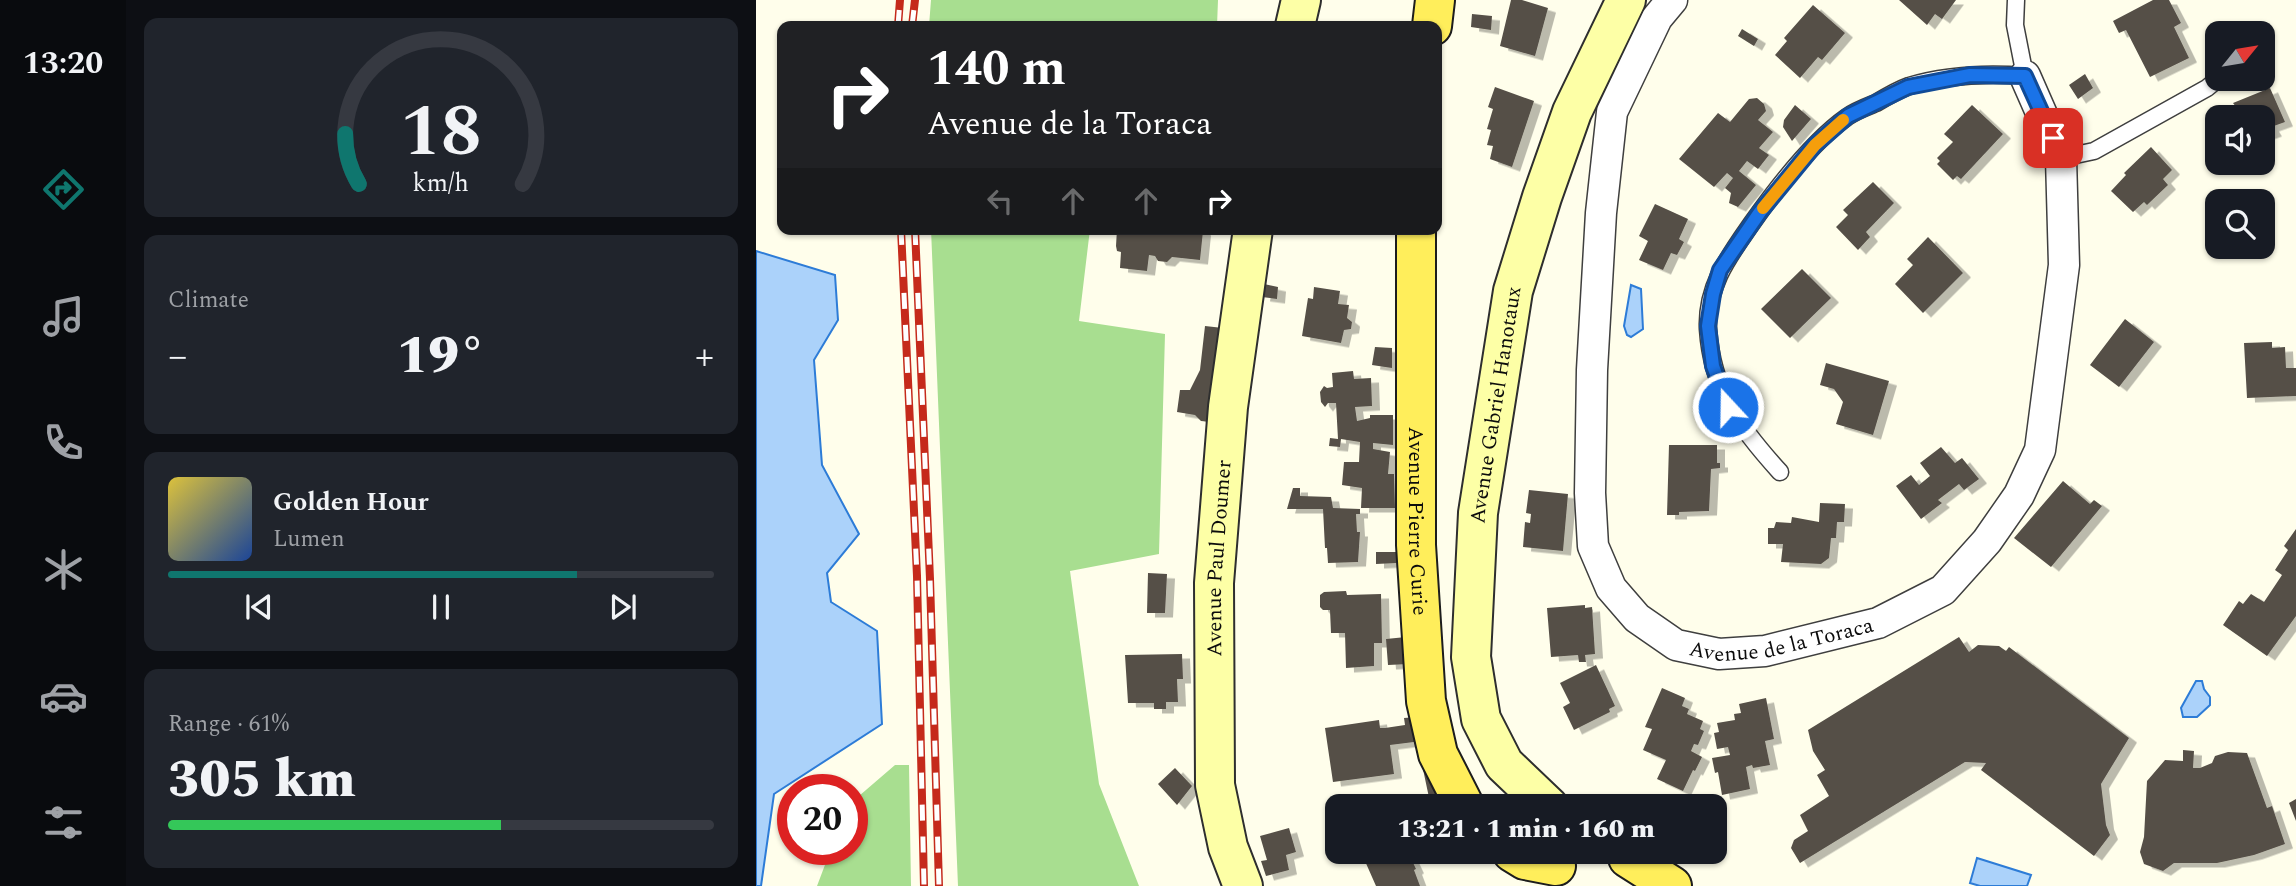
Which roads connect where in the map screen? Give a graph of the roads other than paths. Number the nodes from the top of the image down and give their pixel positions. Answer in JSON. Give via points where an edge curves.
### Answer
{"nodes":[{"id":1,"x":1301,"y":0,"type":"edge"},
{"id":2,"x":1434,"y":0,"type":"edge"},
{"id":3,"x":1626,"y":0,"type":"edge"},
{"id":4,"x":1672,"y":0,"type":"edge"},
{"id":5,"x":2016,"y":0,"type":"edge"},
{"id":6,"x":1295,"y":21,"type":"edge"},
{"id":7,"x":1432,"y":21,"type":"edge"},
{"id":8,"x":2025,"y":76,"type":"junction"},
{"id":9,"x":2205,"y":89,"type":"edge"},
{"id":10,"x":2061,"y":158,"type":"junction"},
{"id":11,"x":1252,"y":235,"type":"edge"},
{"id":12,"x":1416,"y":235,"type":"edge"},
{"id":13,"x":1780,"y":472,"type":"dead end"},
{"id":14,"x":1458,"y":794,"type":"edge"},
{"id":15,"x":1535,"y":794,"type":"edge"},
{"id":16,"x":1542,"y":864,"type":"edge"},
{"id":17,"x":1624,"y":865,"type":"edge"},
{"id":18,"x":1560,"y":868,"type":"edge"},
{"id":19,"x":1243,"y":886,"type":"edge"},
{"id":20,"x":1672,"y":886,"type":"edge"}],
"edges":[{"from":1,"to":6,"type":"main road"},
{"from":2,"to":7,"type":"main road"},
{"from":3,"to":15,"type":"main road","name":"Avenue Gabriel Hanotaux","via":[[1572,113],[1513,291],[1478,513],[1471,657],[1481,719],[1504,764]]},
{"from":4,"to":10,"type":"street","name":"Avenue de la Toraca","via":[[1657,18],[1612,112],[1601,213],[1590,493],[1593,546],[1611,588],[1637,618],[1676,645],[1719,654],[1765,651],[1878,623],[1943,590],[1987,541],[2019,495],[2040,450],[2064,265]]},
{"from":5,"to":8,"type":"lane","name":"Avenue de la Toraca","via":[[2015,25]]},
{"from":8,"to":10,"type":"street","name":"Avenue de la Toraca"},
{"from":8,"to":13,"type":"lane","via":[[1970,75],[1908,87],[1848,116],[1815,145],[1720,270],[1708,326],[1713,366],[1728,407]]},
{"from":9,"to":10,"type":"lane","via":[[2094,151]]},
{"from":11,"to":19,"type":"main road","name":"Avenue Paul Doumer","via":[[1228,407],[1213,583],[1215,785],[1228,847]]},
{"from":12,"to":14,"type":"main road","name":"Avenue Pierre Curie","via":[[1416,545],[1426,701],[1438,754]]},
{"from":16,"to":18,"type":"main road"},
{"from":17,"to":20,"type":"main road"}]}
